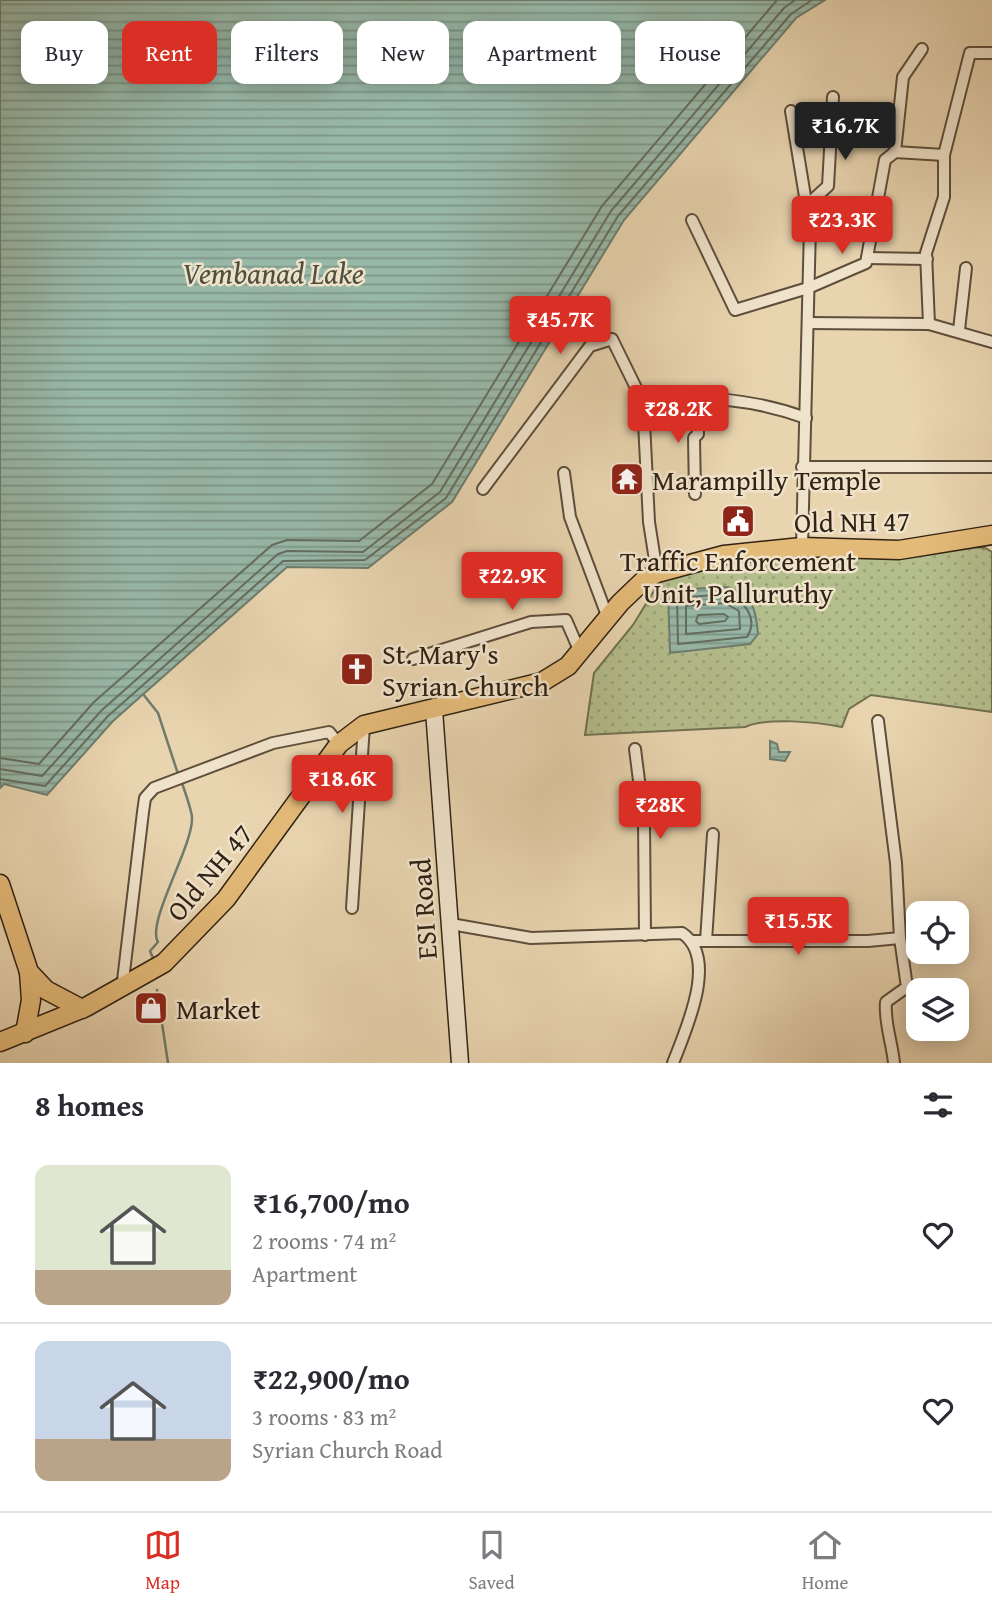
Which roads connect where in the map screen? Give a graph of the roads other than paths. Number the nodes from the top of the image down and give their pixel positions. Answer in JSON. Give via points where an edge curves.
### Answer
{"nodes":[{"id":1,"x":922,"y":49,"type":"dead end"},
{"id":2,"x":992,"y":53,"type":"edge"},
{"id":3,"x":833,"y":97,"type":"dead end"},
{"id":4,"x":791,"y":110,"type":"dead end"},
{"id":5,"x":894,"y":152,"type":"junction"},
{"id":6,"x":944,"y":155,"type":"junction"},
{"id":7,"x":808,"y":204,"type":"junction"},
{"id":8,"x":692,"y":220,"type":"dead end"},
{"id":9,"x":867,"y":258,"type":"junction"},
{"id":10,"x":927,"y":259,"type":"junction"},
{"id":11,"x":966,"y":268,"type":"dead end"},
{"id":12,"x":808,"y":288,"type":"junction"},
{"id":13,"x":808,"y":323,"type":"junction"},
{"id":14,"x":929,"y":324,"type":"junction"},
{"id":15,"x":958,"y":330,"type":"junction"},
{"id":16,"x":992,"y":342,"type":"edge"},
{"id":17,"x":693,"y":397,"type":"junction"},
{"id":18,"x":643,"y":402,"type":"junction"},
{"id":19,"x":806,"y":418,"type":"junction"},
{"id":20,"x":802,"y":467,"type":"junction"},
{"id":21,"x":992,"y":467,"type":"edge"},
{"id":22,"x":564,"y":473,"type":"dead end"},
{"id":23,"x":483,"y":489,"type":"dead end"},
{"id":24,"x":695,"y":494,"type":"dead end"},
{"id":25,"x":992,"y":535,"type":"edge"},
{"id":26,"x":802,"y":547,"type":"junction"},
{"id":27,"x":657,"y":573,"type":"junction"},
{"id":28,"x":608,"y":618,"type":"junction"},
{"id":29,"x":580,"y":652,"type":"junction"},
{"id":30,"x":413,"y":659,"type":"dead end"},
{"id":31,"x":434,"y":710,"type":"junction"},
{"id":32,"x":878,"y":721,"type":"dead end"},
{"id":33,"x":364,"y":725,"type":"junction"},
{"id":34,"x":339,"y":744,"type":"junction"},
{"id":35,"x":635,"y":749,"type":"dead end"},
{"id":36,"x":713,"y":834,"type":"dead end"},
{"id":37,"x":0,"y":884,"type":"edge"},
{"id":38,"x":352,"y":908,"type":"dead end"},
{"id":39,"x":451,"y":924,"type":"junction"},
{"id":40,"x":645,"y":935,"type":"junction"},
{"id":41,"x":900,"y":938,"type":"junction"},
{"id":42,"x":693,"y":941,"type":"junction"},
{"id":43,"x":706,"y":941,"type":"junction"},
{"id":44,"x":29,"y":972,"type":"junction"},
{"id":45,"x":122,"y":989,"type":"junction"},
{"id":46,"x":82,"y":1009,"type":"junction"},
{"id":47,"x":53,"y":1021,"type":"junction"},
{"id":48,"x":25,"y":1033,"type":"junction"},
{"id":49,"x":0,"y":1042,"type":"edge"},
{"id":50,"x":460,"y":1063,"type":"edge"},
{"id":51,"x":673,"y":1063,"type":"edge"},
{"id":52,"x":894,"y":1063,"type":"edge"}],
"edges":[{"from":1,"to":5,"type":"street","via":[[903,78]]},
{"from":2,"to":6,"type":"street","via":[[970,53]]},
{"from":3,"to":7,"type":"street","via":[[828,186]]},
{"from":4,"to":7,"type":"street"},
{"from":5,"to":6,"type":"street"},
{"from":5,"to":9,"type":"street","via":[[885,160]]},
{"from":6,"to":10,"type":"street","via":[[944,197]]},
{"from":7,"to":12,"type":"street"},
{"from":8,"to":12,"type":"street","via":[[735,310]]},
{"from":9,"to":10,"type":"street"},
{"from":9,"to":12,"type":"street","via":[[866,263]]},
{"from":10,"to":14,"type":"street"},
{"from":11,"to":15,"type":"street"},
{"from":12,"to":13,"type":"street"},
{"from":13,"to":14,"type":"street"},
{"from":13,"to":19,"type":"street"},
{"from":14,"to":15,"type":"street"},
{"from":15,"to":16,"type":"street"},
{"from":17,"to":18,"type":"street"},
{"from":17,"to":19,"type":"street","via":[[780,409]]},
{"from":17,"to":24,"type":"street","via":[[698,423]]},
{"from":18,"to":23,"type":"street","via":[[612,339],[590,346]]},
{"from":18,"to":27,"type":"street","via":[[649,522]]},
{"from":19,"to":20,"type":"street"},
{"from":20,"to":21,"type":"street"},
{"from":20,"to":26,"type":"street"},
{"from":22,"to":28,"type":"street","via":[[570,517]]},
{"from":25,"to":26,"type":"main road","name":"Old NH 47","via":[[900,550]]},
{"from":26,"to":27,"type":"main road","name":"Old NH 47","via":[[724,555]]},
{"from":27,"to":28,"type":"main road","name":"Old NH 47","via":[[644,580]]},
{"from":28,"to":29,"type":"main road","name":"Old NH 47"},
{"from":29,"to":30,"type":"street","via":[[566,620],[531,622]]},
{"from":29,"to":31,"type":"main road","name":"Old NH 47","via":[[568,666],[542,682]]},
{"from":31,"to":33,"type":"main road","name":"Old NH 47"},
{"from":31,"to":39,"type":"main road","name":"ESI Road"},
{"from":32,"to":41,"type":"street","via":[[897,863]]},
{"from":33,"to":34,"type":"main road","name":"Old NH 47"},
{"from":33,"to":38,"type":"street"},
{"from":34,"to":45,"type":"main road","name":"Old NH 47","via":[[226,899],[164,963]]},
{"from":34,"to":45,"type":"street","via":[[329,732],[273,743],[154,788],[145,798]]},
{"from":35,"to":40,"type":"street","via":[[644,820]]},
{"from":36,"to":43,"type":"street"},
{"from":37,"to":44,"type":"main road"},
{"from":39,"to":40,"type":"street","via":[[531,939]]},
{"from":39,"to":50,"type":"main road","name":"ESI Road"},
{"from":40,"to":42,"type":"street","via":[[682,933]]},
{"from":41,"to":43,"type":"street"},
{"from":41,"to":52,"type":"street","via":[[907,987],[886,1002],[884,1016]]},
{"from":42,"to":43,"type":"street"},
{"from":42,"to":51,"type":"street","via":[[700,962],[696,993]]},
{"from":44,"to":46,"type":"main road","via":[[46,990]]},
{"from":44,"to":47,"type":"main road"},
{"from":44,"to":48,"type":"main road","via":[[31,1000]]},
{"from":45,"to":46,"type":"main road","name":"Old NH 47"},
{"from":46,"to":47,"type":"main road","name":"Old NH 47"},
{"from":47,"to":48,"type":"main road","name":"Old NH 47"},
{"from":48,"to":49,"type":"main road","name":"Old NH 47"}]}
